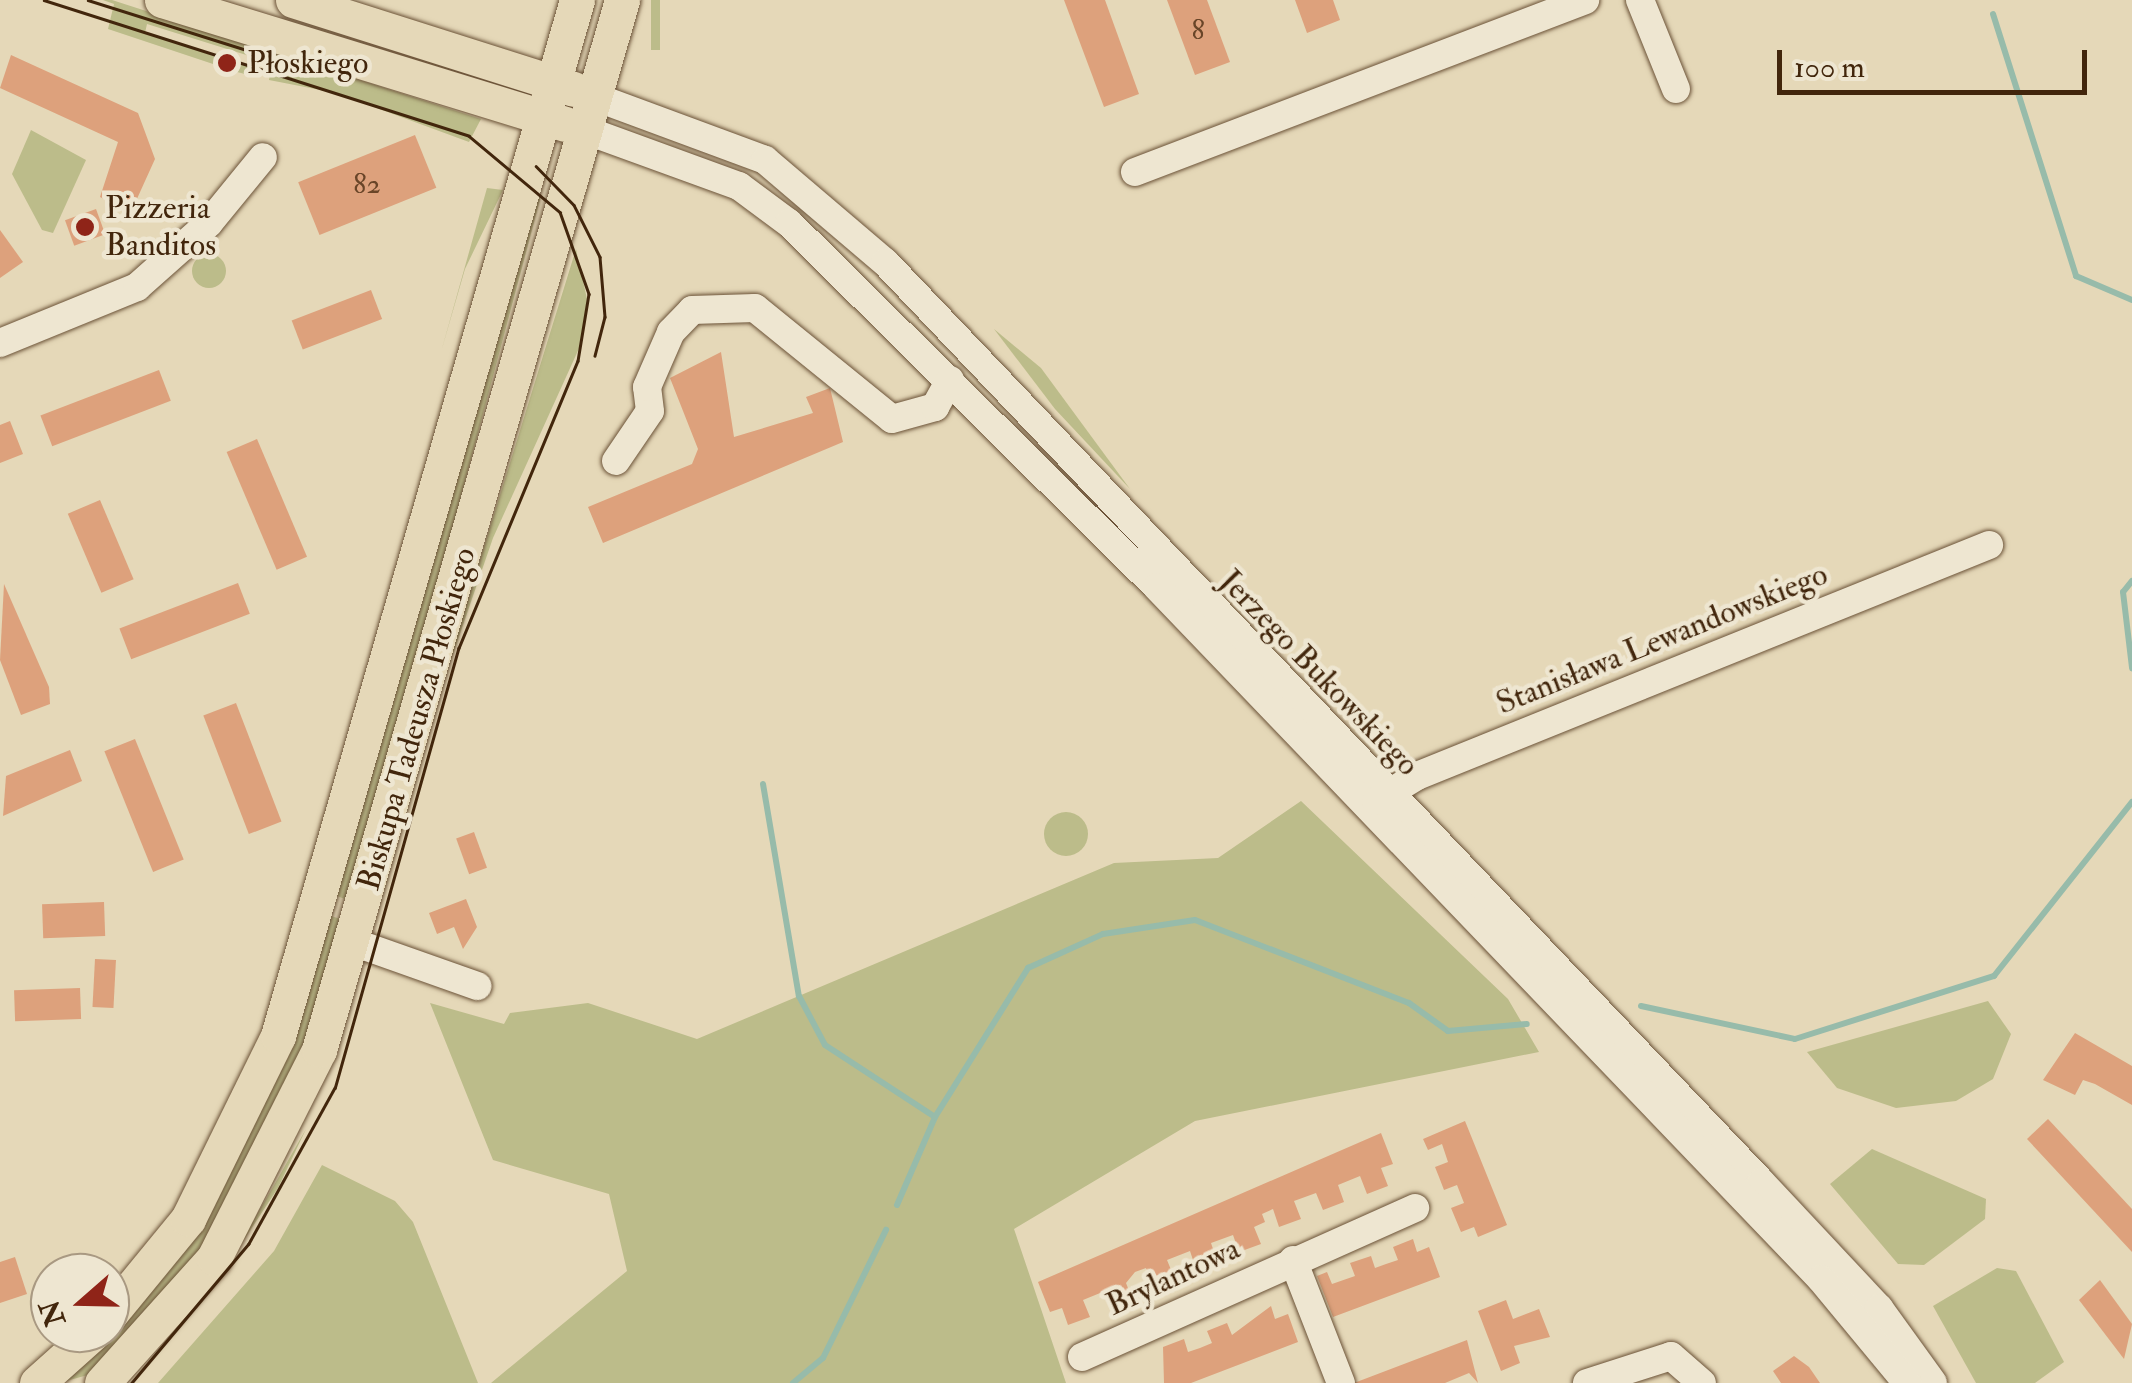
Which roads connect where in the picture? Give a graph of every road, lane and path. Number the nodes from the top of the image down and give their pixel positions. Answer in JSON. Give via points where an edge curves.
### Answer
{"nodes":[{"id":1,"x":162,"y":0,"type":"edge"},
{"id":2,"x":293,"y":0,"type":"edge"},
{"id":3,"x":577,"y":0,"type":"edge"},
{"id":4,"x":622,"y":0,"type":"edge"},
{"id":5,"x":1585,"y":0,"type":"edge"},
{"id":6,"x":1640,"y":0,"type":"edge"},
{"id":7,"x":338,"y":7,"type":"edge"},
{"id":8,"x":554,"y":81,"type":"junction"},
{"id":9,"x":1677,"y":89,"type":"dead end"},
{"id":10,"x":590,"y":114,"type":"junction"},
{"id":11,"x":544,"y":118,"type":"junction"},
{"id":12,"x":263,"y":157,"type":"dead end"},
{"id":13,"x":1135,"y":172,"type":"dead end"},
{"id":14,"x":0,"y":343,"type":"edge"},
{"id":15,"x":950,"y":380,"type":"junction"},
{"id":16,"x":616,"y":461,"type":"dead end"},
{"id":17,"x":1990,"y":545,"type":"dead end"},
{"id":18,"x":1378,"y":800,"type":"junction"},
{"id":19,"x":353,"y":942,"type":"junction"},
{"id":20,"x":477,"y":986,"type":"dead end"},
{"id":21,"x":1415,"y":1208,"type":"dead end"},
{"id":22,"x":1293,"y":1260,"type":"junction"},
{"id":23,"x":130,"y":1289,"type":"edge"},
{"id":24,"x":71,"y":1353,"type":"edge"},
{"id":25,"x":1082,"y":1357,"type":"dead end"},
{"id":26,"x":37,"y":1383,"type":"edge"},
{"id":27,"x":102,"y":1383,"type":"edge"},
{"id":28,"x":1341,"y":1383,"type":"edge"},
{"id":29,"x":1587,"y":1383,"type":"edge"},
{"id":30,"x":1702,"y":1383,"type":"edge"},
{"id":31,"x":1907,"y":1383,"type":"edge"},
{"id":32,"x":1933,"y":1383,"type":"edge"}],
"edges":[{"from":1,"to":11,"type":"main road"},
{"from":2,"to":7,"type":"main road"},
{"from":3,"to":8,"type":"main road","name":"Biskupa Tadeusza Płoskiego"},
{"from":4,"to":10,"type":"main road","name":"Biskupa Tadeusza Płoskiego"},
{"from":5,"to":13,"type":"street"},
{"from":6,"to":9,"type":"street"},
{"from":7,"to":8,"type":"main road"},
{"from":8,"to":10,"type":"main road"},
{"from":8,"to":11,"type":"main road","name":"Biskupa Tadeusza Płoskiego"},
{"from":10,"to":11,"type":"main road"},
{"from":10,"to":15,"type":"street","name":"Jerzego Bukowskiego","via":[[739,186]]},
{"from":10,"to":18,"type":"street","name":"Jerzego Bukowskiego","via":[[730,140],[805,186]]},
{"from":10,"to":19,"type":"main road","name":"Biskupa Tadeusza Płoskiego"},
{"from":11,"to":23,"type":"main road","name":"Biskupa Tadeusza Płoskiego","via":[[278,1036],[188,1218]]},
{"from":12,"to":14,"type":"street","via":[[209,223],[137,287]]},
{"from":15,"to":16,"type":"street","via":[[948,397],[905,420],[843,393],[755,308],[692,310],[671,332],[648,387],[650,411]]},
{"from":15,"to":18,"type":"street","name":"Jerzego Bukowskiego"},
{"from":17,"to":18,"type":"street","name":"Stanisława Lewandowskiego"},
{"from":18,"to":31,"type":"street","name":"Jerzego Bukowskiego","via":[[1821,1279]]},
{"from":18,"to":32,"type":"street","name":"Jerzego Bukowskiego","via":[[1866,1294]]},
{"from":19,"to":20,"type":"street"},
{"from":19,"to":27,"type":"main road","name":"Biskupa Tadeusza Płoskiego","via":[[319,1050],[248,1203],[176,1306]]},
{"from":21,"to":22,"type":"street","name":"Brylantowa"},
{"from":22,"to":25,"type":"street","name":"Brylantowa"},
{"from":22,"to":28,"type":"street","name":"Brylantowa"},
{"from":24,"to":26,"type":"main road"},
{"from":29,"to":30,"type":"street","via":[[1672,1356]]}]}
